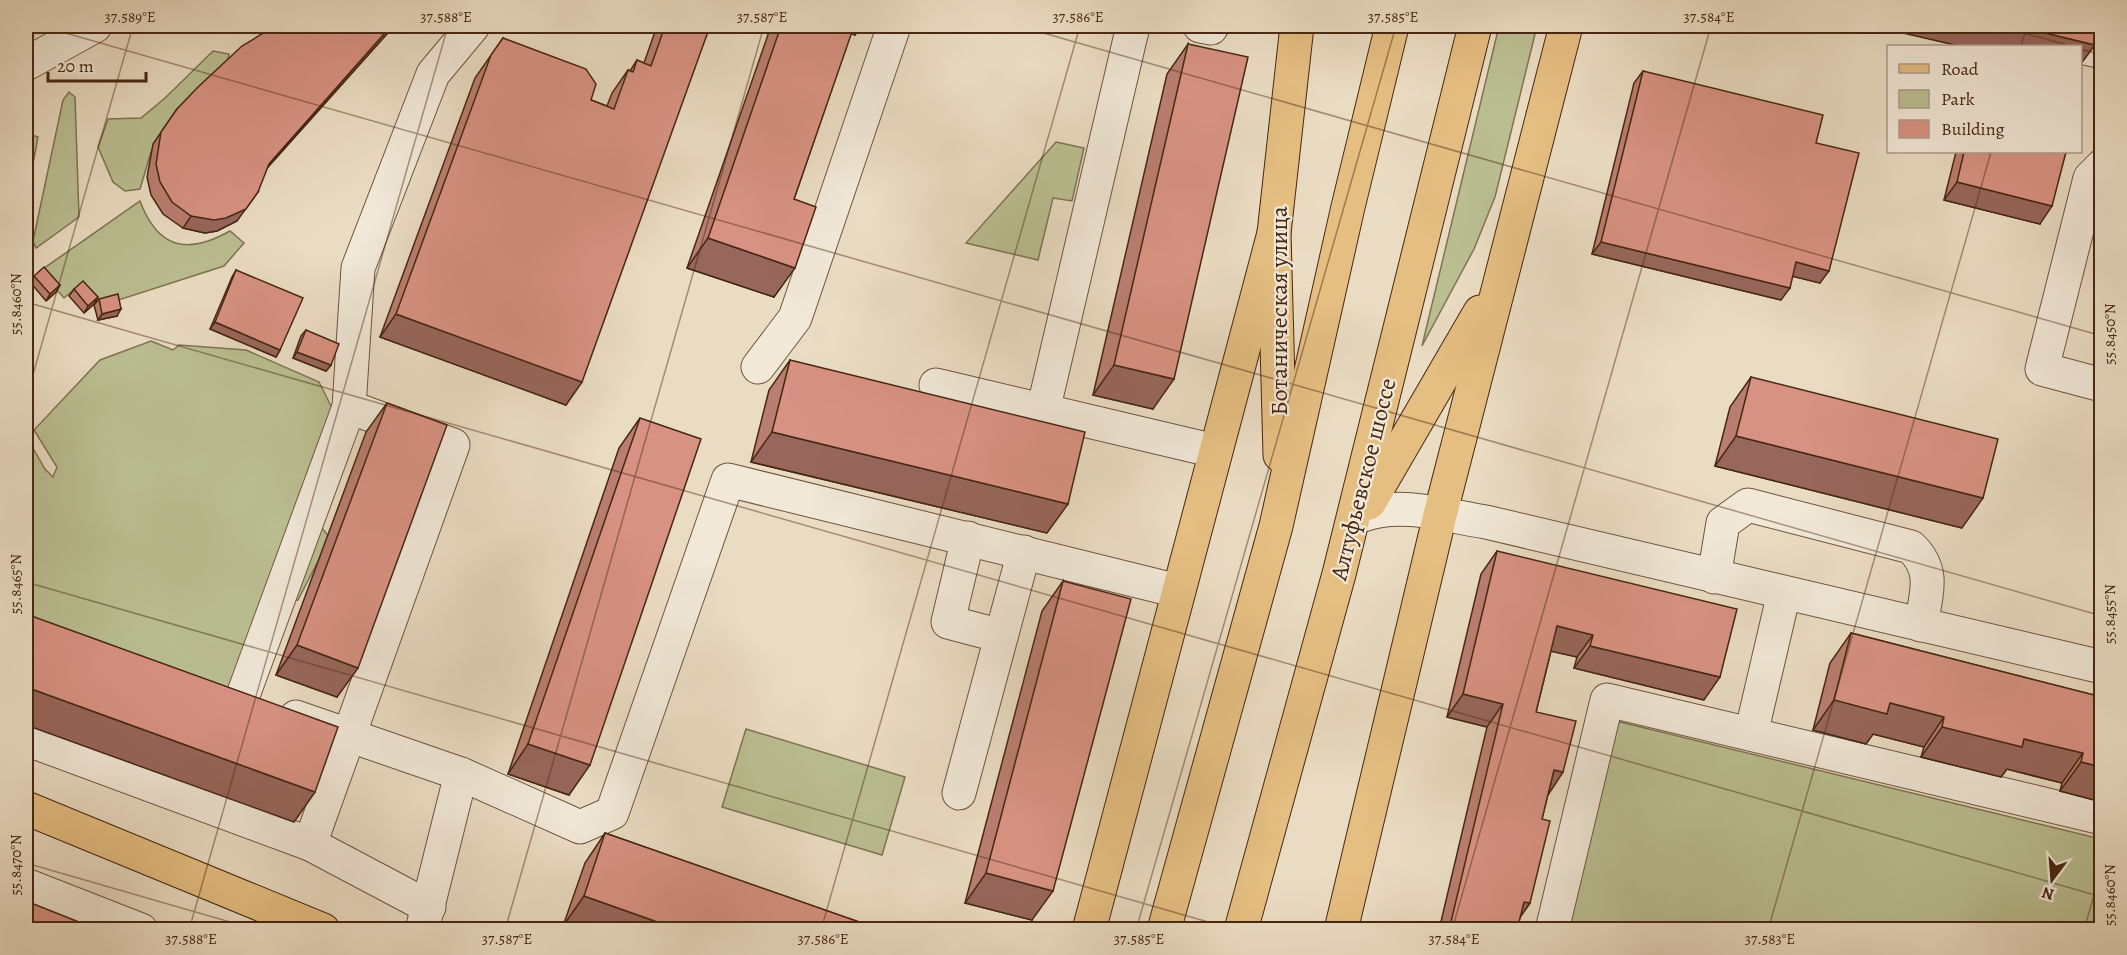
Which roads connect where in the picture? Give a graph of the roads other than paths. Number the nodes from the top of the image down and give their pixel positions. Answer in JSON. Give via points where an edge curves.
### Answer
{"nodes":[{"id":1,"x":95,"y":26,"type":"edge"},
{"id":2,"x":473,"y":26,"type":"edge"},
{"id":3,"x":894,"y":26,"type":"edge"},
{"id":4,"x":1133,"y":26,"type":"edge"},
{"id":5,"x":1297,"y":26,"type":"edge"},
{"id":6,"x":1392,"y":26,"type":"edge"},
{"id":7,"x":1475,"y":26,"type":"edge"},
{"id":8,"x":1566,"y":26,"type":"edge"},
{"id":9,"x":2048,"y":39,"type":"dead end"},
{"id":10,"x":2075,"y":45,"type":"edge"},
{"id":11,"x":2082,"y":47,"type":"edge"},
{"id":12,"x":2102,"y":52,"type":"edge"},
{"id":13,"x":26,"y":64,"type":"edge"},
{"id":14,"x":2102,"y":166,"type":"edge"},
{"id":15,"x":1348,"y":207,"type":"junction"},
{"id":16,"x":1274,"y":233,"type":"junction"},
{"id":17,"x":1512,"y":242,"type":"junction"},
{"id":18,"x":1277,"y":352,"type":"junction"},
{"id":19,"x":758,"y":367,"type":"dead end"},
{"id":20,"x":936,"y":385,"type":"dead end"},
{"id":21,"x":2102,"y":385,"type":"edge"},
{"id":22,"x":349,"y":407,"type":"junction"},
{"id":23,"x":1043,"y":411,"type":"junction"},
{"id":24,"x":1215,"y":451,"type":"junction"},
{"id":25,"x":1364,"y":515,"type":"junction"},
{"id":26,"x":1440,"y":515,"type":"junction"},
{"id":27,"x":1276,"y":526,"type":"junction"},
{"id":28,"x":968,"y":538,"type":"junction"},
{"id":29,"x":1024,"y":552,"type":"junction"},
{"id":30,"x":1339,"y":574,"type":"junction"},
{"id":31,"x":1714,"y":577,"type":"junction"},
{"id":32,"x":1178,"y":591,"type":"junction"},
{"id":33,"x":1784,"y":593,"type":"junction"},
{"id":34,"x":1921,"y":625,"type":"junction"},
{"id":35,"x":1001,"y":636,"type":"junction"},
{"id":36,"x":2102,"y":667,"type":"edge"},
{"id":37,"x":242,"y":698,"type":"junction"},
{"id":38,"x":209,"y":699,"type":"edge"},
{"id":39,"x":1751,"y":734,"type":"junction"},
{"id":40,"x":348,"y":735,"type":"junction"},
{"id":41,"x":26,"y":739,"type":"edge"},
{"id":42,"x":461,"y":774,"type":"junction"},
{"id":43,"x":959,"y":793,"type":"dead end"},
{"id":44,"x":26,"y":808,"type":"edge"},
{"id":45,"x":2102,"y":818,"type":"edge"},
{"id":46,"x":310,"y":844,"type":"junction"},
{"id":47,"x":26,"y":885,"type":"edge"},
{"id":48,"x":426,"y":918,"type":"edge"},
{"id":49,"x":141,"y":930,"type":"edge"},
{"id":50,"x":323,"y":930,"type":"edge"},
{"id":51,"x":1089,"y":930,"type":"edge"},
{"id":52,"x":1164,"y":930,"type":"edge"},
{"id":53,"x":1240,"y":930,"type":"edge"},
{"id":54,"x":1341,"y":930,"type":"edge"},
{"id":55,"x":1552,"y":930,"type":"edge"}],
"edges":[{"from":1,"to":13,"type":"street"},
{"from":2,"to":22,"type":"street","via":[[433,75],[358,268]]},
{"from":3,"to":19,"type":"street","via":[[795,318]]},
{"from":4,"to":23,"type":"street"},
{"from":5,"to":16,"type":"main road","name":"Ботаническая улица"},
{"from":6,"to":15,"type":"main road"},
{"from":7,"to":30,"type":"main road","name":"Алтуфьевское шоссе"},
{"from":8,"to":17,"type":"main road"},
{"from":9,"to":10,"type":"street"},
{"from":11,"to":12,"type":"street"},
{"from":14,"to":21,"type":"street","via":[[2090,178],[2042,369]]},
{"from":15,"to":18,"type":"main road","via":[[1326,260]]},
{"from":15,"to":27,"type":"main road"},
{"from":16,"to":18,"type":"main road","name":"Ботаническая улица"},
{"from":16,"to":24,"type":"main road"},
{"from":17,"to":25,"type":"main road","via":[[1472,327],[1392,460]]},
{"from":17,"to":26,"type":"main road"},
{"from":18,"to":24,"type":"main road"},
{"from":18,"to":27,"type":"main road","name":"Ботаническая улица","via":[[1280,460]]},
{"from":20,"to":23,"type":"street"},
{"from":22,"to":37,"type":"street"},
{"from":22,"to":40,"type":"street","via":[[453,445]]},
{"from":23,"to":24,"type":"street"},
{"from":24,"to":32,"type":"main road"},
{"from":25,"to":26,"type":"street","via":[[1380,509]]},
{"from":25,"to":30,"type":"main road"},
{"from":26,"to":31,"type":"street","via":[[1486,522]]},
{"from":26,"to":54,"type":"main road"},
{"from":27,"to":52,"type":"main road"},
{"from":28,"to":29,"type":"street"},
{"from":28,"to":35,"type":"street","via":[[948,622]]},
{"from":28,"to":42,"type":"street","via":[[728,480],[612,813],[580,827]]},
{"from":29,"to":32,"type":"street"},
{"from":29,"to":35,"type":"street"},
{"from":30,"to":53,"type":"main road","name":"Алтуфьевское шоссе"},
{"from":31,"to":33,"type":"street"},
{"from":31,"to":34,"type":"street","via":[[1724,523],[1748,505],[1911,547],[1928,570]]},
{"from":32,"to":51,"type":"main road"},
{"from":33,"to":34,"type":"street"},
{"from":33,"to":39,"type":"street"},
{"from":34,"to":36,"type":"street"},
{"from":35,"to":43,"type":"street"},
{"from":37,"to":38,"type":"street"},
{"from":37,"to":40,"type":"street"},
{"from":39,"to":45,"type":"street"},
{"from":39,"to":55,"type":"street","via":[[1607,700]]},
{"from":40,"to":42,"type":"street"},
{"from":40,"to":46,"type":"street"},
{"from":41,"to":46,"type":"street"},
{"from":42,"to":48,"type":"street"},
{"from":44,"to":50,"type":"main road"},
{"from":46,"to":48,"type":"street"},
{"from":47,"to":49,"type":"street"}]}
